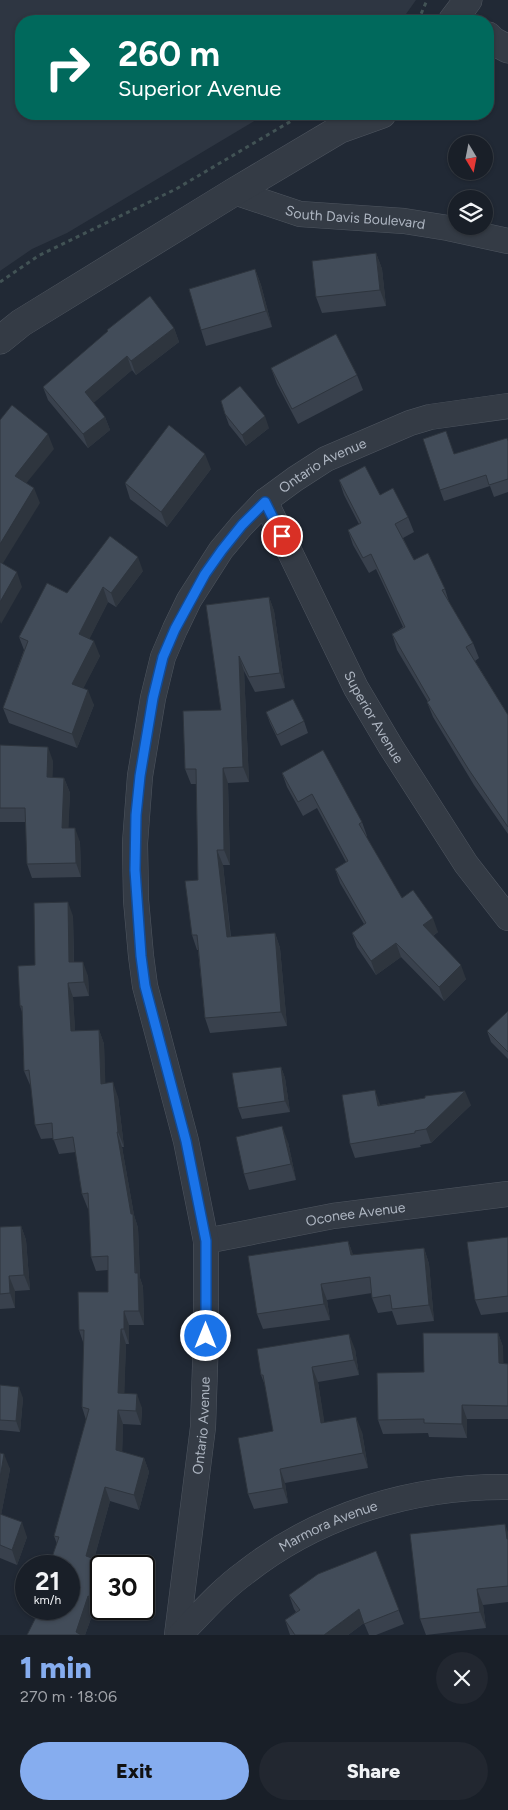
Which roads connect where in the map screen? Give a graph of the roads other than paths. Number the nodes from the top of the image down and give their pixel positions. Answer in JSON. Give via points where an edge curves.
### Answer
{"nodes":[{"id":1,"x":468,"y":0,"type":"edge"},
{"id":2,"x":457,"y":15,"type":"edge"},
{"id":3,"x":474,"y":15,"type":"edge"},
{"id":4,"x":347,"y":122,"type":"edge"},
{"id":5,"x":234,"y":192,"type":"junction"},
{"id":6,"x":508,"y":241,"type":"edge"},
{"id":7,"x":0,"y":340,"type":"edge"},
{"id":8,"x":508,"y":406,"type":"edge"},
{"id":9,"x":265,"y":502,"type":"junction"},
{"id":10,"x":508,"y":918,"type":"edge"},
{"id":11,"x":508,"y":1194,"type":"edge"},
{"id":12,"x":206,"y":1241,"type":"junction"},
{"id":13,"x":508,"y":1487,"type":"edge"},
{"id":14,"x":179,"y":1635,"type":"edge"}],
"edges":[{"from":1,"to":2,"type":"street"},
{"from":1,"to":3,"type":"street"},
{"from":4,"to":5,"type":"street"},
{"from":5,"to":6,"type":"street","name":"South Davis Boulevard","via":[[300,214],[404,222]]},
{"from":5,"to":7,"type":"street","via":[[21,323]]},
{"from":8,"to":9,"type":"street","name":"Ontario Avenue","via":[[430,417],[390,430],[326,459]]},
{"from":9,"to":10,"type":"street","name":"Superior Avenue","via":[[361,697],[466,864]]},
{"from":9,"to":12,"type":"street","name":"Ontario Avenue","via":[[242,525],[205,574],[163,657],[141,768],[136,815],[136,900],[145,986],[186,1141]]},
{"from":11,"to":12,"type":"street","name":"Oconee Avenue","via":[[333,1216]]},
{"from":12,"to":14,"type":"street","name":"Ontario Avenue","via":[[203,1427]]},
{"from":13,"to":14,"type":"street","name":"Marmora Avenue","via":[[430,1492],[366,1507],[334,1520],[246,1571]]}]}
